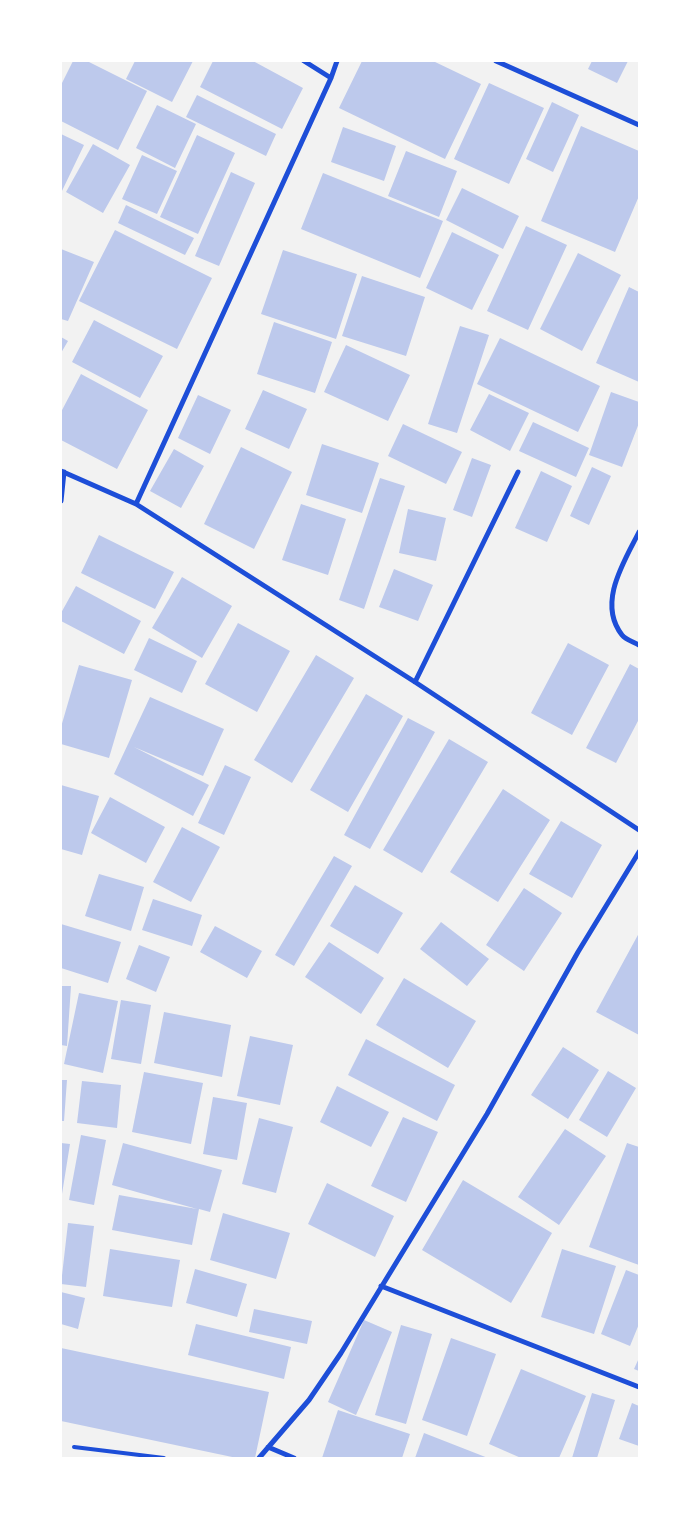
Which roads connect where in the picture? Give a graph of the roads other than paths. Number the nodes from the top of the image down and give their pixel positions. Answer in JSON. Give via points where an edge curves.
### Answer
{"nodes":[{"id":1,"x":304,"y":61,"type":"edge"},
{"id":2,"x":337,"y":61,"type":"edge"},
{"id":3,"x":496,"y":61,"type":"edge"},
{"id":4,"x":331,"y":78,"type":"junction"},
{"id":5,"x":639,"y":125,"type":"edge"},
{"id":6,"x":62,"y":471,"type":"edge"},
{"id":7,"x":518,"y":472,"type":"dead end"},
{"id":8,"x":61,"y":502,"type":"edge"},
{"id":9,"x":136,"y":504,"type":"junction"},
{"id":10,"x":639,"y":532,"type":"edge"},
{"id":11,"x":639,"y":645,"type":"edge"},
{"id":12,"x":415,"y":682,"type":"junction"},
{"id":13,"x":639,"y":830,"type":"edge"},
{"id":14,"x":639,"y":852,"type":"edge"},
{"id":15,"x":381,"y":1286,"type":"junction"},
{"id":16,"x":639,"y":1387,"type":"edge"},
{"id":17,"x":74,"y":1447,"type":"dead end"},
{"id":18,"x":268,"y":1448,"type":"junction"},
{"id":19,"x":164,"y":1458,"type":"edge"},
{"id":20,"x":259,"y":1458,"type":"edge"},
{"id":21,"x":294,"y":1458,"type":"edge"}],
"edges":[{"from":1,"to":4,"type":"street"},
{"from":2,"to":4,"type":"street"},
{"from":3,"to":5,"type":"street"},
{"from":4,"to":9,"type":"street"},
{"from":6,"to":8,"type":"street"},
{"from":6,"to":9,"type":"street"},
{"from":7,"to":12,"type":"street"},
{"from":9,"to":12,"type":"street"},
{"from":10,"to":11,"type":"street","via":[[616,578],[611,612],[623,636]]},
{"from":12,"to":13,"type":"street"},
{"from":14,"to":15,"type":"street","via":[[578,952],[487,1114]]},
{"from":15,"to":16,"type":"street"},
{"from":15,"to":18,"type":"street","via":[[309,1400]]},
{"from":17,"to":19,"type":"lane"},
{"from":18,"to":20,"type":"street"},
{"from":18,"to":21,"type":"street"}]}
